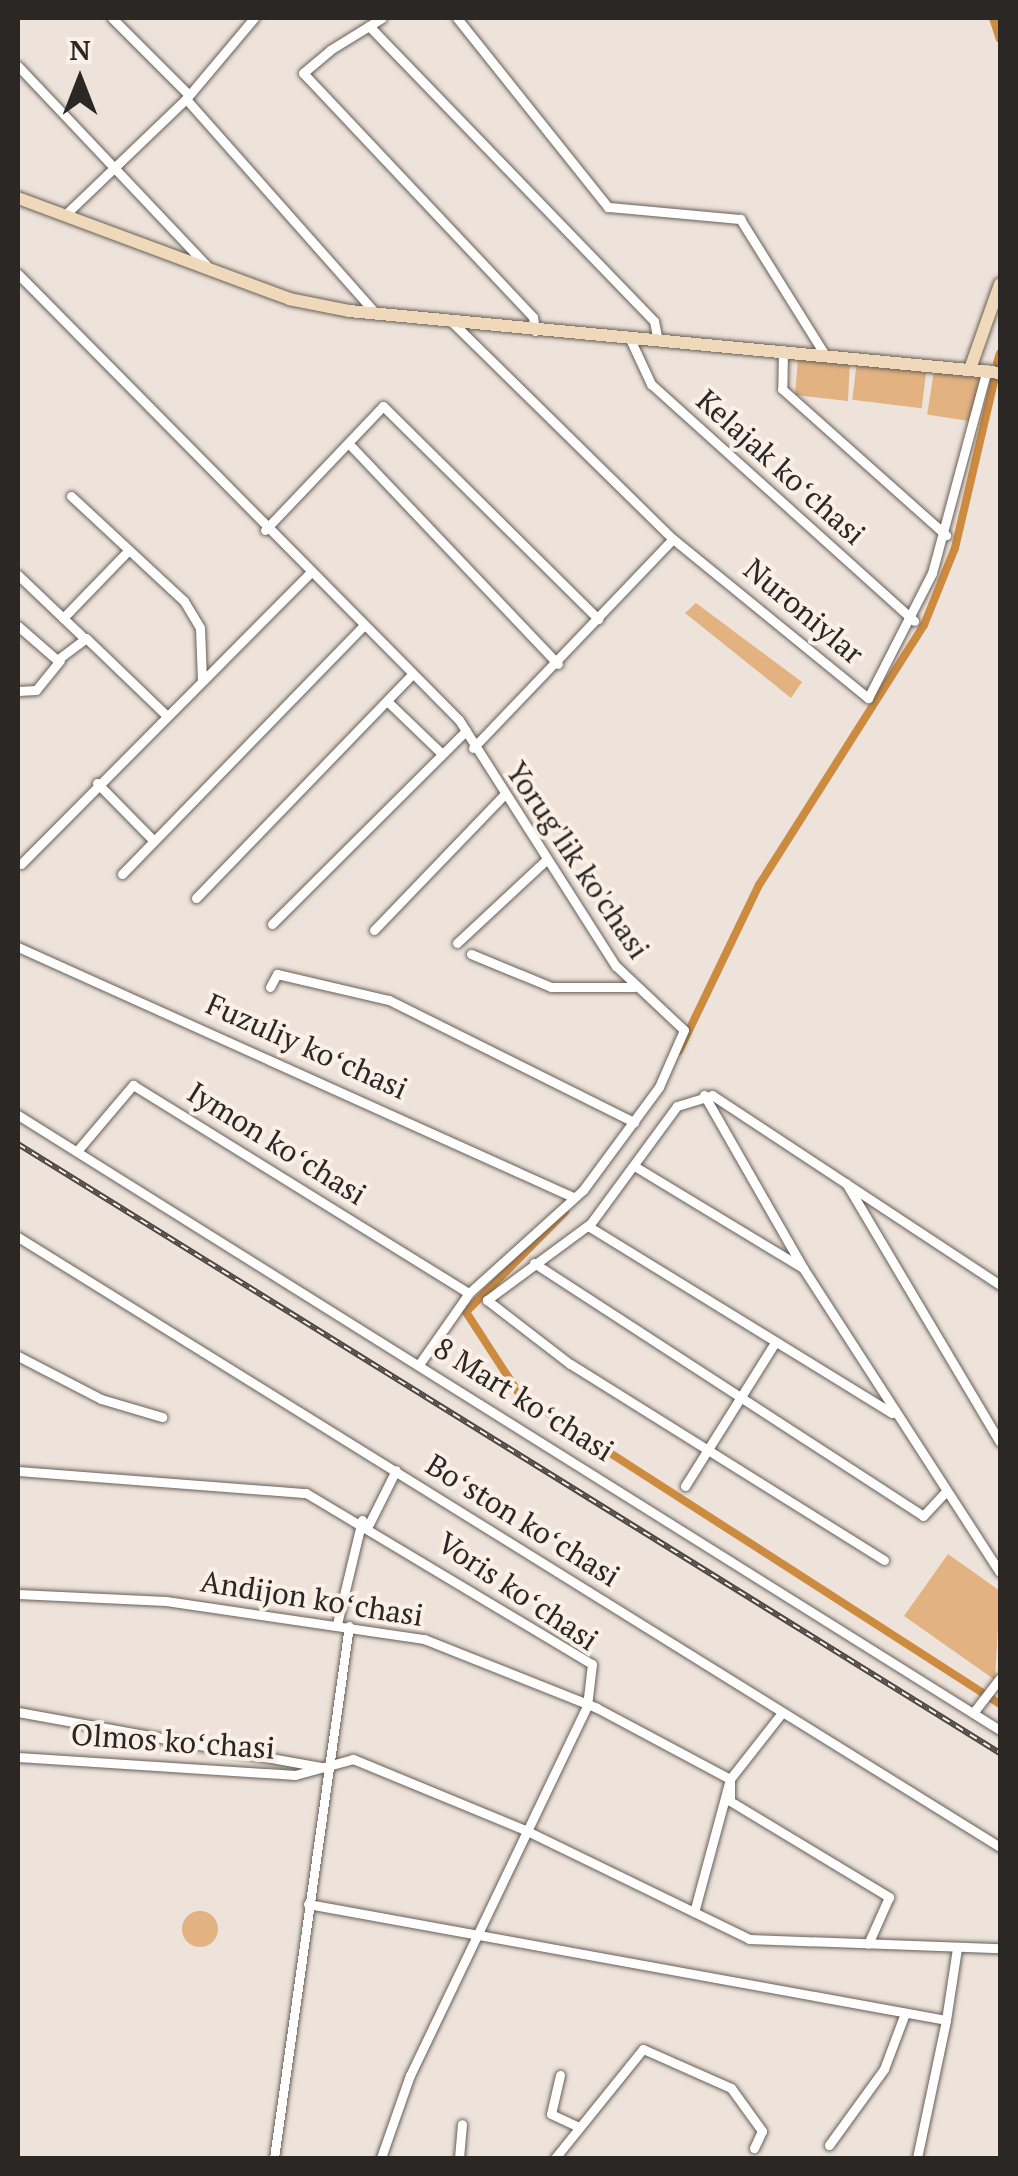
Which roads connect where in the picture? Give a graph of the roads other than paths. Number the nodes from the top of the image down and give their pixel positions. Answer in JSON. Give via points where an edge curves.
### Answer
{"nodes":[{"id":1,"x":112,"y":18,"type":"edge"},
{"id":2,"x":254,"y":18,"type":"edge"},
{"id":3,"x":382,"y":18,"type":"edge"},
{"id":4,"x":457,"y":18,"type":"edge"},
{"id":5,"x":369,"y":26,"type":"junction"},
{"id":6,"x":18,"y":66,"type":"edge"},
{"id":7,"x":186,"y":95,"type":"junction"},
{"id":8,"x":113,"y":166,"type":"junction"},
{"id":9,"x":18,"y":198,"type":"edge"},
{"id":10,"x":65,"y":214,"type":"junction"},
{"id":11,"x":208,"y":267,"type":"junction"},
{"id":12,"x":18,"y":274,"type":"edge"},
{"id":13,"x":1000,"y":284,"type":"edge"},
{"id":14,"x":377,"y":315,"type":"junction"},
{"id":15,"x":453,"y":323,"type":"junction"},
{"id":16,"x":535,"y":332,"type":"junction"},
{"id":17,"x":630,"y":339,"type":"junction"},
{"id":18,"x":658,"y":341,"type":"junction"},
{"id":19,"x":782,"y":350,"type":"junction"},
{"id":20,"x":823,"y":352,"type":"junction"},
{"id":21,"x":971,"y":366,"type":"junction"},
{"id":22,"x":994,"y":371,"type":"edge"},
{"id":23,"x":352,"y":447,"type":"junction"},
{"id":24,"x":70,"y":496,"type":"dead end"},
{"id":25,"x":265,"y":530,"type":"junction"},
{"id":26,"x":946,"y":535,"type":"junction"},
{"id":27,"x":673,"y":540,"type":"junction"},
{"id":28,"x":128,"y":551,"type":"junction"},
{"id":29,"x":310,"y":574,"type":"junction"},
{"id":30,"x":18,"y":575,"type":"edge"},
{"id":31,"x":63,"y":618,"type":"junction"},
{"id":32,"x":598,"y":620,"type":"junction"},
{"id":33,"x":914,"y":621,"type":"junction"},
{"id":34,"x":18,"y":626,"type":"edge"},
{"id":35,"x":362,"y":627,"type":"junction"},
{"id":36,"x":84,"y":638,"type":"junction"},
{"id":37,"x":60,"y":660,"type":"junction"},
{"id":38,"x":558,"y":664,"type":"junction"},
{"id":39,"x":412,"y":674,"type":"junction"},
{"id":40,"x":202,"y":679,"type":"junction"},
{"id":41,"x":18,"y":691,"type":"edge"},
{"id":42,"x":387,"y":701,"type":"junction"},
{"id":43,"x":166,"y":715,"type":"junction"},
{"id":44,"x":466,"y":731,"type":"junction"},
{"id":45,"x":473,"y":748,"type":"junction"},
{"id":46,"x":442,"y":754,"type":"junction"},
{"id":47,"x":97,"y":783,"type":"junction"},
{"id":48,"x":503,"y":796,"type":"junction"},
{"id":49,"x":154,"y":841,"type":"junction"},
{"id":50,"x":546,"y":861,"type":"junction"},
{"id":51,"x":20,"y":864,"type":"dead end"},
{"id":52,"x":122,"y":874,"type":"dead end"},
{"id":53,"x":196,"y":898,"type":"dead end"},
{"id":54,"x":272,"y":924,"type":"dead end"},
{"id":55,"x":374,"y":930,"type":"dead end"},
{"id":56,"x":457,"y":944,"type":"dead end"},
{"id":57,"x":18,"y":947,"type":"edge"},
{"id":58,"x":470,"y":954,"type":"dead end"},
{"id":59,"x":270,"y":987,"type":"dead end"},
{"id":60,"x":634,"y":987,"type":"junction"},
{"id":61,"x":704,"y":1095,"type":"junction"},
{"id":62,"x":18,"y":1115,"type":"edge"},
{"id":63,"x":634,"y":1122,"type":"junction"},
{"id":64,"x":77,"y":1151,"type":"junction"},
{"id":65,"x":636,"y":1167,"type":"junction"},
{"id":66,"x":846,"y":1183,"type":"junction"},
{"id":67,"x":573,"y":1197,"type":"junction"},
{"id":68,"x":588,"y":1226,"type":"junction"},
{"id":69,"x":18,"y":1237,"type":"edge"},
{"id":70,"x":534,"y":1262,"type":"junction"},
{"id":71,"x":803,"y":1268,"type":"junction"},
{"id":72,"x":1000,"y":1285,"type":"edge"},
{"id":73,"x":469,"y":1294,"type":"junction"},
{"id":74,"x":774,"y":1344,"type":"junction"},
{"id":75,"x":18,"y":1356,"type":"edge"},
{"id":76,"x":420,"y":1363,"type":"junction"},
{"id":77,"x":740,"y":1398,"type":"junction"},
{"id":78,"x":893,"y":1414,"type":"junction"},
{"id":79,"x":162,"y":1416,"type":"dead end"},
{"id":80,"x":1000,"y":1442,"type":"edge"},
{"id":81,"x":708,"y":1450,"type":"junction"},
{"id":82,"x":396,"y":1470,"type":"junction"},
{"id":83,"x":18,"y":1472,"type":"edge"},
{"id":84,"x":685,"y":1486,"type":"dead end"},
{"id":85,"x":946,"y":1491,"type":"junction"},
{"id":86,"x":365,"y":1522,"type":"junction"},
{"id":87,"x":884,"y":1560,"type":"dead end"},
{"id":88,"x":1000,"y":1572,"type":"edge"},
{"id":89,"x":18,"y":1594,"type":"edge"},
{"id":90,"x":337,"y":1624,"type":"junction"},
{"id":91,"x":349,"y":1626,"type":"junction"},
{"id":92,"x":998,"y":1682,"type":"edge"},
{"id":93,"x":587,"y":1706,"type":"junction"},
{"id":94,"x":975,"y":1711,"type":"junction"},
{"id":95,"x":18,"y":1712,"type":"edge"},
{"id":96,"x":780,"y":1714,"type":"junction"},
{"id":97,"x":1000,"y":1730,"type":"edge"},
{"id":98,"x":18,"y":1757,"type":"edge"},
{"id":99,"x":325,"y":1767,"type":"junction"},
{"id":100,"x":730,"y":1779,"type":"junction"},
{"id":101,"x":525,"y":1830,"type":"junction"},
{"id":102,"x":1000,"y":1847,"type":"edge"},
{"id":103,"x":308,"y":1904,"type":"junction"},
{"id":104,"x":694,"y":1912,"type":"junction"},
{"id":105,"x":474,"y":1937,"type":"junction"},
{"id":106,"x":868,"y":1944,"type":"junction"},
{"id":107,"x":957,"y":1948,"type":"junction"},
{"id":108,"x":1000,"y":1948,"type":"edge"},
{"id":109,"x":905,"y":2013,"type":"junction"},
{"id":110,"x":946,"y":2020,"type":"junction"},
{"id":111,"x":560,"y":2075,"type":"dead end"},
{"id":112,"x":462,"y":2124,"type":"dead end"},
{"id":113,"x":577,"y":2126,"type":"junction"},
{"id":114,"x":830,"y":2145,"type":"dead end"},
{"id":115,"x":754,"y":2148,"type":"dead end"},
{"id":116,"x":274,"y":2158,"type":"edge"},
{"id":117,"x":381,"y":2158,"type":"edge"},
{"id":118,"x":459,"y":2158,"type":"edge"},
{"id":119,"x":555,"y":2158,"type":"edge"},
{"id":120,"x":917,"y":2158,"type":"edge"}],
"edges":[{"from":1,"to":7,"type":"street"},
{"from":2,"to":7,"type":"street"},
{"from":3,"to":5,"type":"street"},
{"from":4,"to":20,"type":"street","via":[[608,207],[740,218]]},
{"from":5,"to":16,"type":"street","via":[[303,72],[533,317]]},
{"from":5,"to":18,"type":"street","via":[[654,321]]},
{"from":6,"to":8,"type":"street"},
{"from":7,"to":8,"type":"street"},
{"from":7,"to":14,"type":"street"},
{"from":8,"to":10,"type":"street"},
{"from":8,"to":11,"type":"street"},
{"from":9,"to":10,"type":"main road","name":"Nuroniylar"},
{"from":10,"to":11,"type":"main road","name":"Nuroniylar"},
{"from":11,"to":14,"type":"main road","name":"Nuroniylar","via":[[289,298]]},
{"from":12,"to":25,"type":"street","name":"Yorug'lik ko'chasi"},
{"from":13,"to":21,"type":"main road"},
{"from":14,"to":15,"type":"main road","name":"Nuroniylar"},
{"from":15,"to":16,"type":"main road","name":"Nuroniylar"},
{"from":15,"to":27,"type":"street","name":"Nuroniylar"},
{"from":16,"to":17,"type":"main road","name":"Nuroniylar"},
{"from":17,"to":18,"type":"main road","name":"Nuroniylar"},
{"from":17,"to":33,"type":"street","name":"Kelajak koʻchasi","via":[[652,384]]},
{"from":18,"to":19,"type":"main road","name":"Nuroniylar"},
{"from":19,"to":20,"type":"main road","name":"Nuroniylar"},
{"from":19,"to":26,"type":"street","via":[[782,388]]},
{"from":20,"to":21,"type":"main road","name":"Nuroniylar"},
{"from":21,"to":22,"type":"main road","name":"Nuroniylar"},
{"from":22,"to":26,"type":"street","name":"Nuroniylar"},
{"from":23,"to":25,"type":"street"},
{"from":23,"to":32,"type":"street","via":[[383,406]]},
{"from":23,"to":38,"type":"street"},
{"from":24,"to":28,"type":"street"},
{"from":25,"to":29,"type":"street","name":"Yorug'lik ko'chasi"},
{"from":26,"to":33,"type":"street","name":"Nuroniylar"},
{"from":27,"to":32,"type":"street"},
{"from":27,"to":33,"type":"street","name":"Nuroniylar","via":[[868,698]]},
{"from":28,"to":31,"type":"street"},
{"from":28,"to":40,"type":"street","via":[[200,628]]},
{"from":29,"to":35,"type":"street","name":"Yorug'lik ko'chasi"},
{"from":29,"to":40,"type":"street"},
{"from":30,"to":31,"type":"street"},
{"from":31,"to":36,"type":"street"},
{"from":32,"to":38,"type":"street"},
{"from":34,"to":37,"type":"street"},
{"from":35,"to":39,"type":"street","name":"Yorug'lik ko'chasi"},
{"from":35,"to":49,"type":"street"},
{"from":36,"to":37,"type":"street"},
{"from":36,"to":43,"type":"street"},
{"from":37,"to":41,"type":"street","via":[[36,690]]},
{"from":38,"to":45,"type":"street"},
{"from":39,"to":42,"type":"street"},
{"from":39,"to":44,"type":"street","name":"Yorug'lik ko'chasi"},
{"from":40,"to":43,"type":"street"},
{"from":42,"to":46,"type":"street"},
{"from":42,"to":53,"type":"street"},
{"from":43,"to":47,"type":"street"},
{"from":44,"to":45,"type":"street","name":"Yorug'lik ko'chasi"},
{"from":44,"to":46,"type":"street"},
{"from":45,"to":48,"type":"street","name":"Yorug'lik ko'chasi"},
{"from":46,"to":54,"type":"street"},
{"from":47,"to":49,"type":"street"},
{"from":47,"to":51,"type":"street"},
{"from":48,"to":50,"type":"street","name":"Yorug'lik ko'chasi"},
{"from":48,"to":55,"type":"street"},
{"from":49,"to":52,"type":"street"},
{"from":50,"to":56,"type":"street"},
{"from":50,"to":60,"type":"street","name":"Yorug'lik ko'chasi"},
{"from":57,"to":67,"type":"street","name":"Fuzuliy koʻchasi"},
{"from":58,"to":60,"type":"street","via":[[551,987]]},
{"from":59,"to":63,"type":"street","via":[[277,974],[400,1004]]},
{"from":60,"to":63,"type":"street","name":"Yorug'lik ko'chasi","via":[[684,1030]]},
{"from":61,"to":65,"type":"street","via":[[677,1106]]},
{"from":61,"to":66,"type":"street","via":[[730,1101]]},
{"from":61,"to":71,"type":"street"},
{"from":62,"to":64,"type":"street","name":"8 Mart koʻchasi"},
{"from":63,"to":67,"type":"street","name":"Yorug'lik ko'chasi"},
{"from":64,"to":73,"type":"street","name":"Iymon koʻchasi","via":[[133,1085]]},
{"from":64,"to":76,"type":"street","name":"8 Mart koʻchasi"},
{"from":65,"to":68,"type":"street"},
{"from":65,"to":71,"type":"street"},
{"from":66,"to":72,"type":"street"},
{"from":66,"to":80,"type":"street"},
{"from":67,"to":73,"type":"street","name":"Yorug'lik ko'chasi"},
{"from":68,"to":70,"type":"street"},
{"from":68,"to":74,"type":"street"},
{"from":69,"to":82,"type":"street","name":"Boʻston koʻchasi"},
{"from":70,"to":77,"type":"street"},
{"from":70,"to":81,"type":"street","via":[[494,1293],[490,1310]]},
{"from":71,"to":78,"type":"street"},
{"from":73,"to":76,"type":"street","name":"Yorug'lik ko'chasi"},
{"from":74,"to":77,"type":"street"},
{"from":74,"to":78,"type":"street"},
{"from":75,"to":79,"type":"street","via":[[101,1399]]},
{"from":76,"to":94,"type":"street","name":"8 Mart koʻchasi"},
{"from":77,"to":81,"type":"street"},
{"from":77,"to":85,"type":"street","via":[[923,1516]]},
{"from":78,"to":85,"type":"street"},
{"from":81,"to":84,"type":"street"},
{"from":81,"to":87,"type":"street"},
{"from":82,"to":86,"type":"street"},
{"from":82,"to":96,"type":"street","name":"Boʻston koʻchasi"},
{"from":83,"to":86,"type":"street","name":"Voris koʻchasi","via":[[276,1484]]},
{"from":85,"to":88,"type":"street"},
{"from":86,"to":90,"type":"street"},
{"from":86,"to":93,"type":"street","name":"Voris koʻchasi","via":[[592,1664]]},
{"from":89,"to":90,"type":"street","name":"Andijon koʻchasi","via":[[166,1600]]},
{"from":90,"to":91,"type":"street","name":"Andijon koʻchasi"},
{"from":91,"to":93,"type":"street","name":"Andijon koʻchasi","via":[[424,1638]]},
{"from":91,"to":99,"type":"street"},
{"from":92,"to":94,"type":"street"},
{"from":93,"to":100,"type":"street","name":"Andijon koʻchasi"},
{"from":93,"to":101,"type":"street","name":"Voris koʻchasi"},
{"from":94,"to":97,"type":"street","name":"8 Mart koʻchasi"},
{"from":95,"to":99,"type":"street"},
{"from":96,"to":100,"type":"street"},
{"from":96,"to":102,"type":"street","name":"Boʻston koʻchasi"},
{"from":98,"to":99,"type":"street","name":"Olmos koʻchasi","via":[[295,1775]]},
{"from":99,"to":101,"type":"street","via":[[353,1759],[390,1770]]},
{"from":99,"to":103,"type":"street"},
{"from":100,"to":104,"type":"street"},
{"from":100,"to":106,"type":"street","via":[[730,1801],[891,1899]]},
{"from":101,"to":104,"type":"street"},
{"from":101,"to":105,"type":"street","name":"Voris koʻchasi"},
{"from":103,"to":105,"type":"street"},
{"from":103,"to":116,"type":"street"},
{"from":104,"to":106,"type":"street","via":[[749,1939]]},
{"from":105,"to":109,"type":"street"},
{"from":105,"to":117,"type":"street","name":"Voris koʻchasi"},
{"from":106,"to":107,"type":"street"},
{"from":107,"to":108,"type":"street"},
{"from":107,"to":110,"type":"street"},
{"from":109,"to":110,"type":"street"},
{"from":109,"to":114,"type":"street","via":[[884,2069]]},
{"from":110,"to":120,"type":"street"},
{"from":111,"to":113,"type":"street","via":[[551,2114]]},
{"from":112,"to":118,"type":"street"},
{"from":113,"to":115,"type":"street","via":[[643,2049],[710,2074],[762,2131]]},
{"from":113,"to":119,"type":"street"}]}
